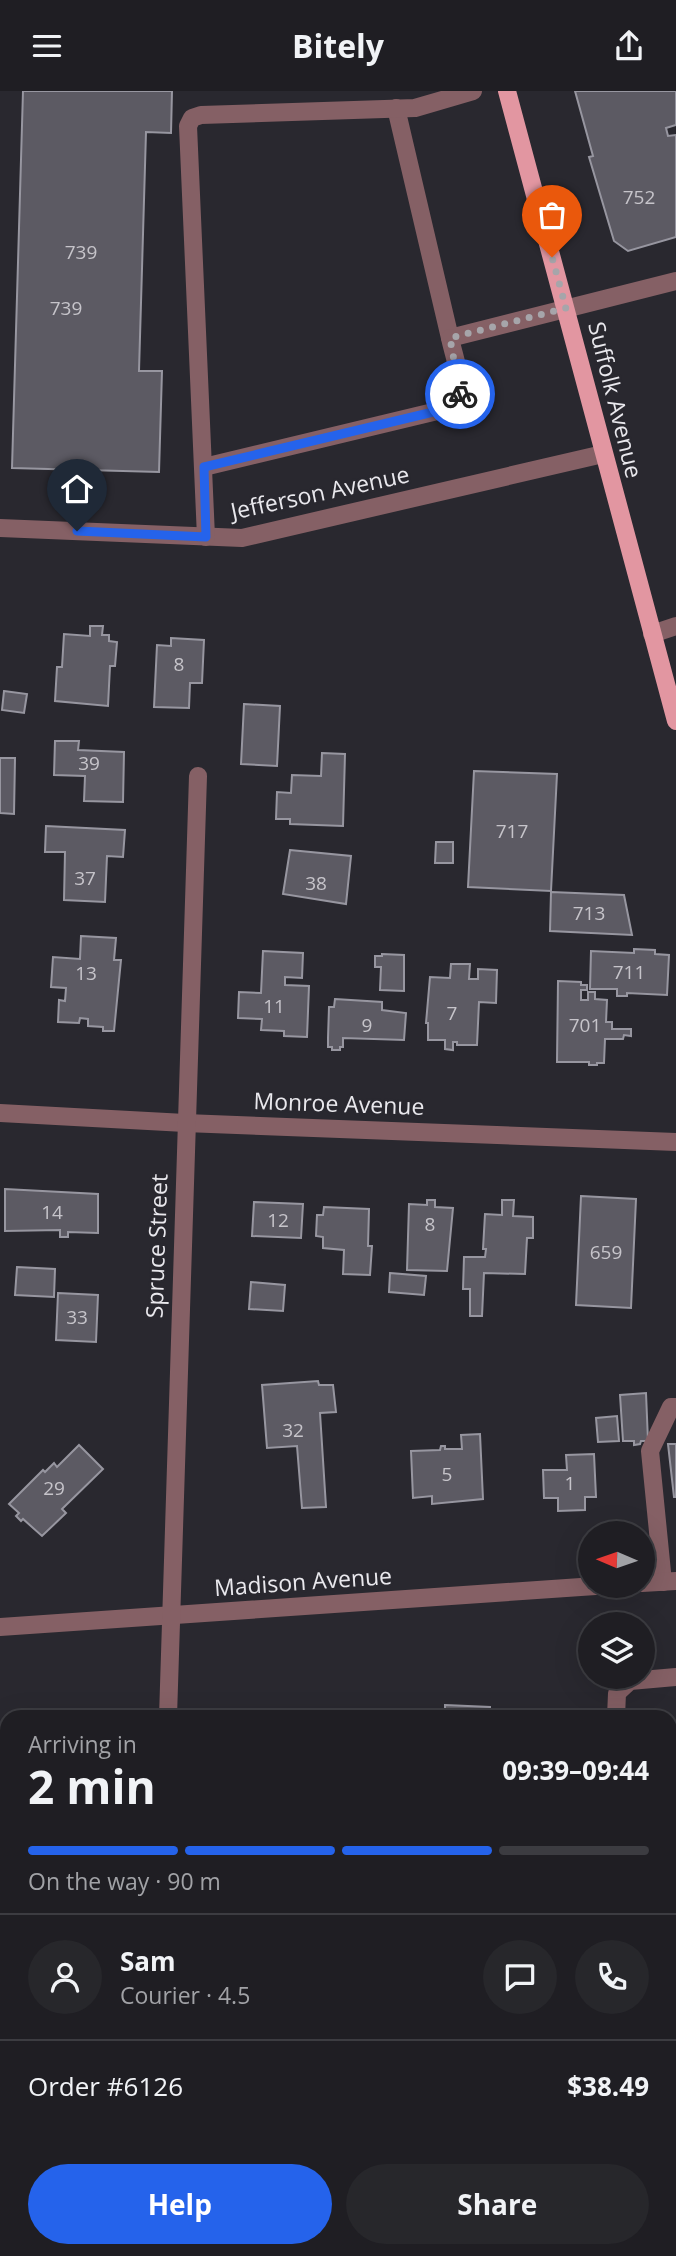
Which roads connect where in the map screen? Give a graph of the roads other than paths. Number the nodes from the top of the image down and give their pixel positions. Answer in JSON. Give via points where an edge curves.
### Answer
{"nodes":[{"id":1,"x":473,"y":91,"type":"edge"},
{"id":2,"x":507,"y":91,"type":"edge"},
{"id":3,"x":413,"y":99,"type":"edge"},
{"id":4,"x":396,"y":108,"type":"junction"},
{"id":5,"x":676,"y":281,"type":"edge"},
{"id":6,"x":566,"y":308,"type":"junction"},
{"id":7,"x":450,"y":338,"type":"junction"},
{"id":8,"x":603,"y":454,"type":"junction"},
{"id":9,"x":204,"y":467,"type":"junction"},
{"id":10,"x":0,"y":528,"type":"edge"},
{"id":11,"x":206,"y":537,"type":"junction"},
{"id":12,"x":676,"y":626,"type":"edge"},
{"id":13,"x":652,"y":634,"type":"junction"},
{"id":14,"x":674,"y":709,"type":"edge"},
{"id":15,"x":198,"y":776,"type":"dead end"},
{"id":16,"x":0,"y":1113,"type":"edge"},
{"id":17,"x":185,"y":1123,"type":"junction"},
{"id":18,"x":676,"y":1142,"type":"edge"},
{"id":19,"x":676,"y":1407,"type":"edge"},
{"id":20,"x":670,"y":1581,"type":"edge"},
{"id":21,"x":578,"y":1587,"type":"edge"},
{"id":22,"x":171,"y":1616,"type":"junction"},
{"id":23,"x":0,"y":1627,"type":"edge"},
{"id":24,"x":676,"y":1677,"type":"edge"},
{"id":25,"x":168,"y":1710,"type":"edge"},
{"id":26,"x":616,"y":1710,"type":"edge"}],
"edges":[{"from":1,"to":3,"type":"street"},
{"from":2,"to":6,"type":"main road","name":"Suffolk Avenue"},
{"from":3,"to":4,"type":"street"},
{"from":4,"to":7,"type":"street"},
{"from":4,"to":9,"type":"street","via":[[192,118],[188,126]]},
{"from":5,"to":6,"type":"street"},
{"from":6,"to":7,"type":"street"},
{"from":6,"to":8,"type":"main road","name":"Suffolk Avenue"},
{"from":7,"to":9,"type":"street","via":[[461,391],[454,407]]},
{"from":8,"to":11,"type":"street","name":"Jefferson Avenue","via":[[242,538]]},
{"from":8,"to":13,"type":"main road","name":"Suffolk Avenue"},
{"from":9,"to":11,"type":"street"},
{"from":10,"to":11,"type":"street","name":"Jefferson Avenue"},
{"from":12,"to":13,"type":"street"},
{"from":13,"to":14,"type":"main road","name":"Suffolk Avenue"},
{"from":15,"to":17,"type":"street","name":"Spruce Street"},
{"from":16,"to":17,"type":"street","name":"Monroe Avenue"},
{"from":17,"to":18,"type":"street","name":"Monroe Avenue"},
{"from":17,"to":22,"type":"street","name":"Spruce Street"},
{"from":19,"to":20,"type":"street","via":[[671,1407],[650,1451]]},
{"from":21,"to":22,"type":"street","name":"Madison Avenue"},
{"from":22,"to":23,"type":"street","name":"Madison Avenue"},
{"from":22,"to":25,"type":"street","name":"Spruce Street"},
{"from":24,"to":26,"type":"street","via":[[630,1682],[617,1693]]}]}
